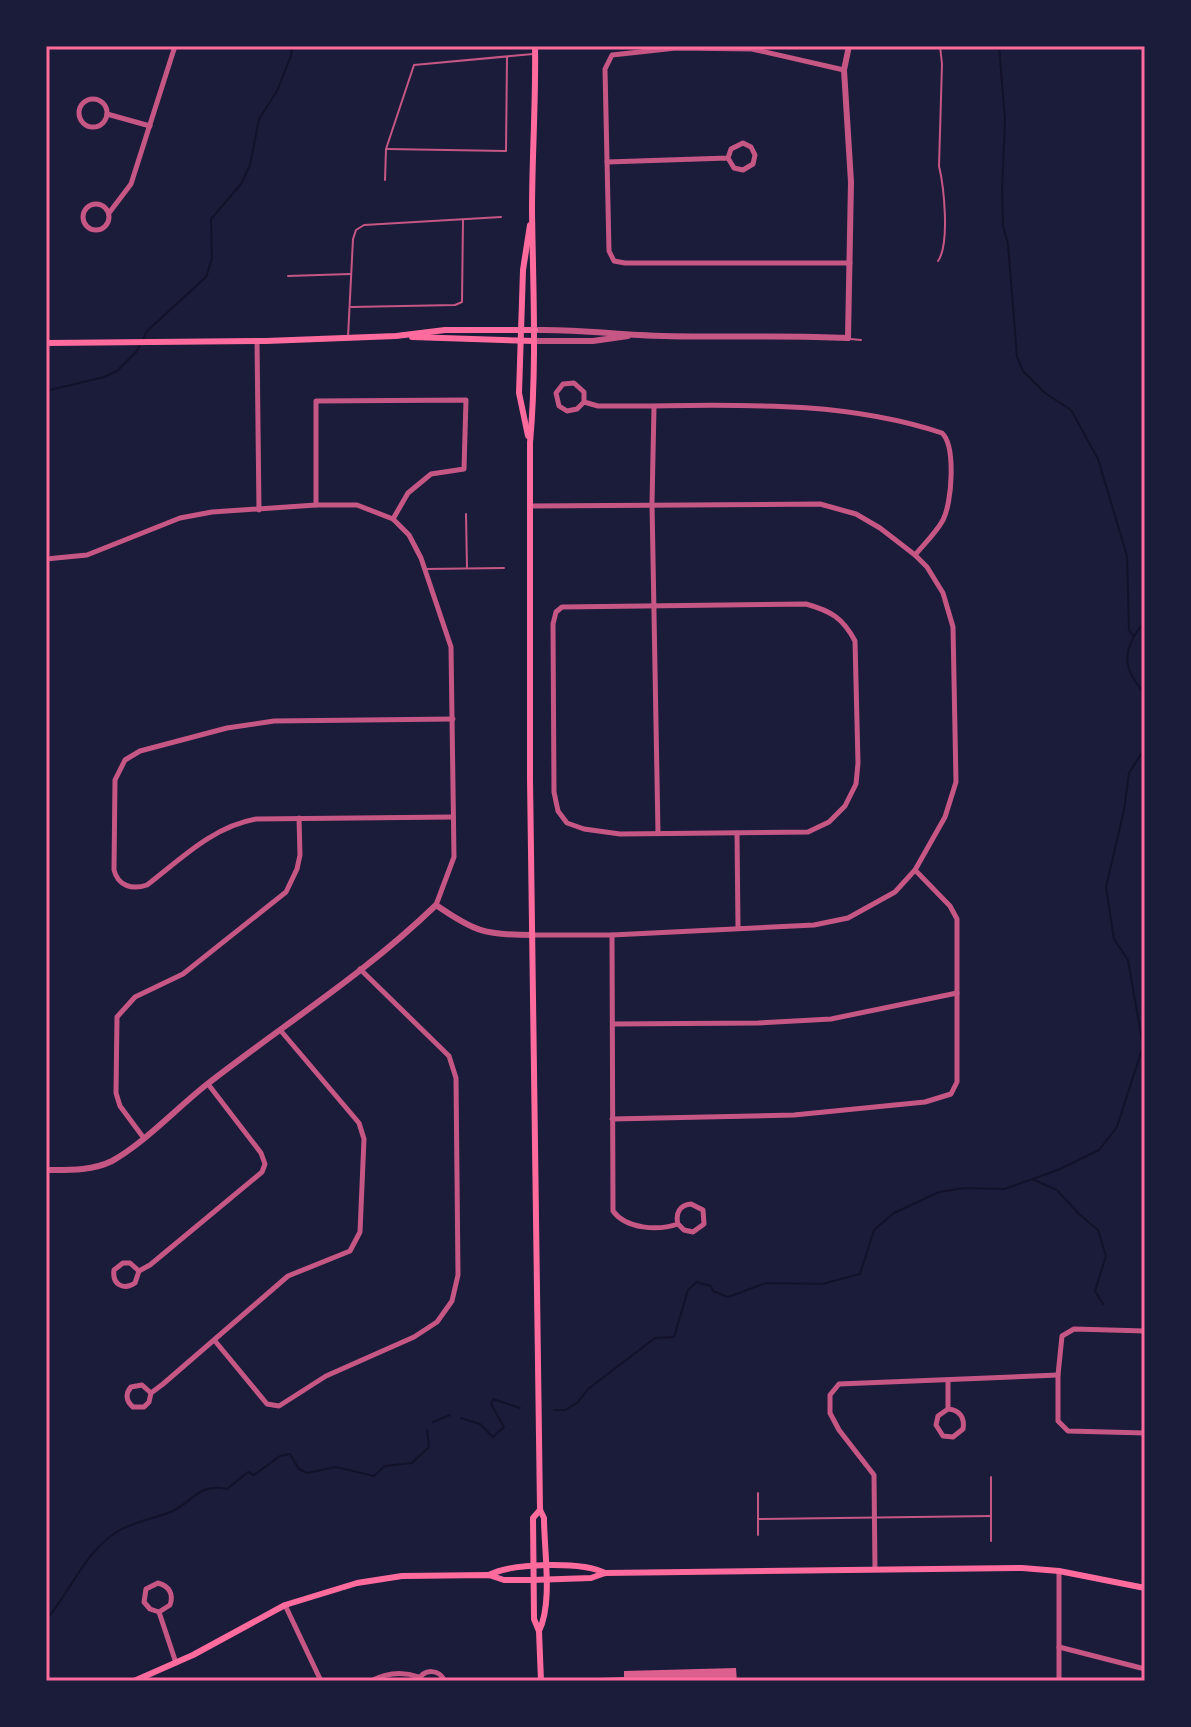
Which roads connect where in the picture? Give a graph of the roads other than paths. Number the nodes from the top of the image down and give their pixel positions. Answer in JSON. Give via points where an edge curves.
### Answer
{"nodes":[{"id":1,"x":175,"y":46,"type":"edge"},
{"id":2,"x":849,"y":46,"type":"edge"},
{"id":3,"x":940,"y":46,"type":"edge"},
{"id":4,"x":535,"y":50,"type":"edge"},
{"id":5,"x":508,"y":56,"type":"junction"},
{"id":6,"x":844,"y":70,"type":"junction"},
{"id":7,"x":107,"y":114,"type":"junction"},
{"id":8,"x":150,"y":126,"type":"junction"},
{"id":9,"x":386,"y":149,"type":"junction"},
{"id":10,"x":728,"y":158,"type":"junction"},
{"id":11,"x":607,"y":162,"type":"junction"},
{"id":12,"x":385,"y":180,"type":"dead end"},
{"id":13,"x":532,"y":209,"type":"junction"},
{"id":14,"x":109,"y":213,"type":"junction"},
{"id":15,"x":501,"y":217,"type":"dead end"},
{"id":16,"x":463,"y":219,"type":"junction"},
{"id":17,"x":938,"y":261,"type":"dead end"},
{"id":18,"x":850,"y":263,"type":"junction"},
{"id":19,"x":352,"y":274,"type":"junction"},
{"id":20,"x":288,"y":276,"type":"dead end"},
{"id":21,"x":351,"y":307,"type":"junction"},
{"id":22,"x":521,"y":330,"type":"junction"},
{"id":23,"x":535,"y":330,"type":"junction"},
{"id":24,"x":640,"y":335,"type":"junction"},
{"id":25,"x":396,"y":336,"type":"junction"},
{"id":26,"x":348,"y":338,"type":"junction"},
{"id":27,"x":848,"y":338,"type":"junction"},
{"id":28,"x":861,"y":340,"type":"dead end"},
{"id":29,"x":257,"y":341,"type":"junction"},
{"id":30,"x":521,"y":341,"type":"junction"},
{"id":31,"x":534,"y":341,"type":"junction"},
{"id":32,"x":46,"y":343,"type":"edge"},
{"id":33,"x":584,"y":402,"type":"junction"},
{"id":34,"x":654,"y":407,"type":"junction"},
{"id":35,"x":530,"y":443,"type":"junction"},
{"id":36,"x":652,"y":503,"type":"junction"},
{"id":37,"x":316,"y":505,"type":"junction"},
{"id":38,"x":530,"y":506,"type":"junction"},
{"id":39,"x":259,"y":510,"type":"junction"},
{"id":40,"x":466,"y":514,"type":"dead end"},
{"id":41,"x":393,"y":519,"type":"junction"},
{"id":42,"x":915,"y":555,"type":"junction"},
{"id":43,"x":46,"y":559,"type":"edge"},
{"id":44,"x":504,"y":568,"type":"dead end"},
{"id":45,"x":425,"y":569,"type":"junction"},
{"id":46,"x":468,"y":570,"type":"junction"},
{"id":47,"x":655,"y":606,"type":"junction"},
{"id":48,"x":453,"y":719,"type":"junction"},
{"id":49,"x":453,"y":817,"type":"junction"},
{"id":50,"x":299,"y":818,"type":"junction"},
{"id":51,"x":658,"y":833,"type":"junction"},
{"id":52,"x":737,"y":833,"type":"junction"},
{"id":53,"x":915,"y":870,"type":"junction"},
{"id":54,"x":436,"y":905,"type":"junction"},
{"id":55,"x":738,"y":927,"type":"junction"},
{"id":56,"x":533,"y":935,"type":"junction"},
{"id":57,"x":612,"y":935,"type":"junction"},
{"id":58,"x":360,"y":969,"type":"junction"},
{"id":59,"x":957,"y":993,"type":"junction"},
{"id":60,"x":613,"y":1024,"type":"junction"},
{"id":61,"x":281,"y":1031,"type":"junction"},
{"id":62,"x":208,"y":1084,"type":"junction"},
{"id":63,"x":612,"y":1119,"type":"junction"},
{"id":64,"x":143,"y":1137,"type":"junction"},
{"id":65,"x":46,"y":1170,"type":"edge"},
{"id":66,"x":678,"y":1224,"type":"junction"},
{"id":67,"x":139,"y":1271,"type":"junction"},
{"id":68,"x":1145,"y":1331,"type":"edge"},
{"id":69,"x":215,"y":1341,"type":"junction"},
{"id":70,"x":1058,"y":1375,"type":"junction"},
{"id":71,"x":948,"y":1380,"type":"junction"},
{"id":72,"x":151,"y":1393,"type":"junction"},
{"id":73,"x":948,"y":1409,"type":"junction"},
{"id":74,"x":1145,"y":1433,"type":"edge"},
{"id":75,"x":991,"y":1477,"type":"dead end"},
{"id":76,"x":758,"y":1493,"type":"dead end"},
{"id":77,"x":540,"y":1510,"type":"junction"},
{"id":78,"x":991,"y":1516,"type":"junction"},
{"id":79,"x":876,"y":1517,"type":"junction"},
{"id":80,"x":758,"y":1519,"type":"junction"},
{"id":81,"x":758,"y":1535,"type":"dead end"},
{"id":82,"x":991,"y":1541,"type":"dead end"},
{"id":83,"x":533,"y":1567,"type":"junction"},
{"id":84,"x":545,"y":1567,"type":"junction"},
{"id":85,"x":875,"y":1569,"type":"junction"},
{"id":86,"x":1059,"y":1571,"type":"junction"},
{"id":87,"x":605,"y":1573,"type":"junction"},
{"id":88,"x":489,"y":1575,"type":"junction"},
{"id":89,"x":545,"y":1579,"type":"junction"},
{"id":90,"x":532,"y":1580,"type":"junction"},
{"id":91,"x":1145,"y":1588,"type":"edge"},
{"id":92,"x":285,"y":1605,"type":"junction"},
{"id":93,"x":159,"y":1612,"type":"junction"},
{"id":94,"x":539,"y":1631,"type":"junction"},
{"id":95,"x":1059,"y":1647,"type":"junction"},
{"id":96,"x":176,"y":1664,"type":"junction"},
{"id":97,"x":1145,"y":1669,"type":"edge"},
{"id":98,"x":418,"y":1679,"type":"edge"},
{"id":99,"x":134,"y":1681,"type":"edge"},
{"id":100,"x":321,"y":1681,"type":"edge"},
{"id":101,"x":371,"y":1681,"type":"edge"},
{"id":102,"x":445,"y":1681,"type":"edge"},
{"id":103,"x":541,"y":1681,"type":"edge"},
{"id":104,"x":1059,"y":1681,"type":"edge"}],
"edges":[{"from":1,"to":8,"type":"street"},
{"from":2,"to":6,"type":"street"},
{"from":3,"to":17,"type":"lane","via":[[939,166],[945,243]]},
{"from":4,"to":5,"type":"lane"},
{"from":4,"to":13,"type":"main road"},
{"from":5,"to":9,"type":"lane","via":[[414,65]]},
{"from":5,"to":9,"type":"lane","via":[[506,151]]},
{"from":6,"to":11,"type":"street","via":[[752,49],[676,48],[612,55],[605,69]]},
{"from":6,"to":18,"type":"street"},
{"from":7,"to":7,"type":"street","via":[[102,102],[93,99],[79,114],[86,125],[95,126]]},
{"from":7,"to":8,"type":"street"},
{"from":8,"to":14,"type":"street","via":[[131,184]]},
{"from":9,"to":12,"type":"lane"},
{"from":10,"to":10,"type":"street","via":[[731,149],[743,143],[755,155],[753,164],[743,170],[734,168]]},
{"from":10,"to":11,"type":"street"},
{"from":11,"to":18,"type":"street","via":[[609,251],[620,263]]},
{"from":13,"to":22,"type":"main road"},
{"from":13,"to":23,"type":"main road"},
{"from":14,"to":14,"type":"street","via":[[100,204],[91,204],[83,215],[85,224],[100,230]]},
{"from":15,"to":16,"type":"lane"},
{"from":16,"to":19,"type":"lane","via":[[364,225],[353,239]]},
{"from":16,"to":21,"type":"lane","via":[[462,302]]},
{"from":18,"to":27,"type":"street"},
{"from":19,"to":20,"type":"lane"},
{"from":19,"to":21,"type":"lane"},
{"from":21,"to":26,"type":"lane"},
{"from":22,"to":23,"type":"main road"},
{"from":22,"to":25,"type":"main road"},
{"from":22,"to":30,"type":"main road"},
{"from":23,"to":24,"type":"street"},
{"from":23,"to":31,"type":"main road"},
{"from":24,"to":27,"type":"street"},
{"from":24,"to":31,"type":"street"},
{"from":25,"to":26,"type":"main road"},
{"from":25,"to":30,"type":"main road"},
{"from":26,"to":29,"type":"main road"},
{"from":27,"to":28,"type":"lane"},
{"from":29,"to":32,"type":"main road"},
{"from":29,"to":39,"type":"street"},
{"from":30,"to":31,"type":"main road"},
{"from":30,"to":35,"type":"main road","via":[[519,393]]},
{"from":31,"to":35,"type":"main road"},
{"from":33,"to":33,"type":"street","via":[[584,392],[574,383],[563,384],[556,393],[563,409],[572,411]]},
{"from":33,"to":34,"type":"street"},
{"from":34,"to":36,"type":"street"},
{"from":34,"to":42,"type":"street","via":[[832,408],[942,433],[949,441],[949,500],[944,517]]},
{"from":35,"to":38,"type":"main road"},
{"from":36,"to":38,"type":"street"},
{"from":36,"to":42,"type":"street","via":[[820,504],[856,514]]},
{"from":36,"to":47,"type":"street"},
{"from":37,"to":39,"type":"street"},
{"from":37,"to":41,"type":"street","via":[[357,505]]},
{"from":37,"to":41,"type":"street","via":[[316,401],[466,400],[464,469],[431,474],[408,493]]},
{"from":38,"to":56,"type":"main road"},
{"from":39,"to":43,"type":"street","via":[[196,514],[100,551]]},
{"from":40,"to":46,"type":"lane"},
{"from":41,"to":45,"type":"street","via":[[409,535]]},
{"from":42,"to":53,"type":"street","via":[[943,593],[953,627],[956,782],[945,817]]},
{"from":44,"to":46,"type":"lane"},
{"from":45,"to":46,"type":"lane"},
{"from":45,"to":48,"type":"street","via":[[451,647]]},
{"from":47,"to":51,"type":"street"},
{"from":47,"to":51,"type":"street","via":[[562,607],[556,612],[554,792],[567,823],[620,834]]},
{"from":47,"to":52,"type":"street","via":[[806,604],[831,611],[855,641],[858,763],[856,784],[845,806],[808,832]]},
{"from":48,"to":49,"type":"street"},
{"from":48,"to":50,"type":"street","via":[[274,721],[140,751],[121,766],[113,790],[116,877],[140,888],[226,827],[256,819]]},
{"from":49,"to":50,"type":"street"},
{"from":49,"to":54,"type":"street","via":[[454,857]]},
{"from":50,"to":64,"type":"street","via":[[300,855],[286,892],[183,974],[135,997],[117,1017],[116,1093]]},
{"from":51,"to":52,"type":"street"},
{"from":52,"to":55,"type":"street"},
{"from":53,"to":55,"type":"street","via":[[895,892],[848,918],[814,925]]},
{"from":53,"to":59,"type":"street","via":[[957,919]]},
{"from":54,"to":56,"type":"street","via":[[485,933]]},
{"from":54,"to":58,"type":"street"},
{"from":55,"to":57,"type":"street"},
{"from":56,"to":57,"type":"street"},
{"from":56,"to":77,"type":"main road"},
{"from":57,"to":60,"type":"street"},
{"from":58,"to":61,"type":"street"},
{"from":58,"to":69,"type":"street","via":[[449,1056],[456,1078],[458,1275],[452,1301],[437,1322],[414,1337],[326,1376],[279,1406],[267,1404]]},
{"from":59,"to":60,"type":"street","via":[[831,1019]]},
{"from":59,"to":63,"type":"street","via":[[957,1082],[951,1094],[925,1102],[794,1115]]},
{"from":60,"to":63,"type":"street"},
{"from":61,"to":62,"type":"street"},
{"from":61,"to":69,"type":"street","via":[[359,1123],[364,1139],[360,1232],[350,1251],[288,1276]]},
{"from":62,"to":64,"type":"street"},
{"from":62,"to":67,"type":"street","via":[[265,1164],[262,1172]]},
{"from":63,"to":66,"type":"street","via":[[613,1211],[634,1225]]},
{"from":64,"to":65,"type":"street","via":[[108,1163]]},
{"from":66,"to":66,"type":"street","via":[[682,1207],[703,1210],[705,1219],[698,1230],[684,1230]]},
{"from":67,"to":67,"type":"street","via":[[127,1287],[114,1279],[114,1270],[123,1263]]},
{"from":68,"to":70,"type":"street","via":[[1074,1329],[1062,1336]]},
{"from":69,"to":72,"type":"street"},
{"from":70,"to":71,"type":"street"},
{"from":70,"to":74,"type":"street","via":[[1058,1421],[1068,1431]]},
{"from":71,"to":73,"type":"street"},
{"from":71,"to":79,"type":"street","via":[[839,1384],[830,1395],[830,1413],[839,1430],[874,1475]]},
{"from":72,"to":72,"type":"street","via":[[144,1407],[128,1401],[134,1386]]},
{"from":73,"to":73,"type":"street","via":[[936,1425],[940,1433],[953,1437],[963,1429],[964,1420]]},
{"from":75,"to":78,"type":"lane"},
{"from":76,"to":80,"type":"lane"},
{"from":77,"to":83,"type":"main road","via":[[533,1518]]},
{"from":77,"to":84,"type":"main road"},
{"from":78,"to":79,"type":"lane"},
{"from":78,"to":82,"type":"lane"},
{"from":79,"to":80,"type":"lane"},
{"from":79,"to":85,"type":"street"},
{"from":80,"to":81,"type":"lane"},
{"from":83,"to":84,"type":"main road"},
{"from":83,"to":88,"type":"main road","via":[[503,1568]]},
{"from":83,"to":90,"type":"main road"},
{"from":84,"to":87,"type":"main road","via":[[590,1566]]},
{"from":84,"to":89,"type":"main road"},
{"from":85,"to":86,"type":"main road"},
{"from":85,"to":87,"type":"main road"},
{"from":86,"to":91,"type":"main road"},
{"from":86,"to":95,"type":"street"},
{"from":87,"to":89,"type":"main road"},
{"from":88,"to":90,"type":"main road"},
{"from":88,"to":92,"type":"main road","via":[[379,1578]]},
{"from":89,"to":90,"type":"main road"},
{"from":89,"to":94,"type":"main road","via":[[545,1619]]},
{"from":90,"to":94,"type":"main road"},
{"from":92,"to":96,"type":"main road"},
{"from":92,"to":100,"type":"street"},
{"from":93,"to":93,"type":"street","via":[[143,1598],[153,1584],[167,1587],[171,1595],[170,1605]]},
{"from":93,"to":96,"type":"street"},
{"from":94,"to":103,"type":"main road"},
{"from":95,"to":97,"type":"street"},
{"from":95,"to":104,"type":"street"},
{"from":96,"to":99,"type":"main road"},
{"from":98,"to":101,"type":"street","via":[[400,1673]]},
{"from":98,"to":102,"type":"street","via":[[434,1671]]}]}
